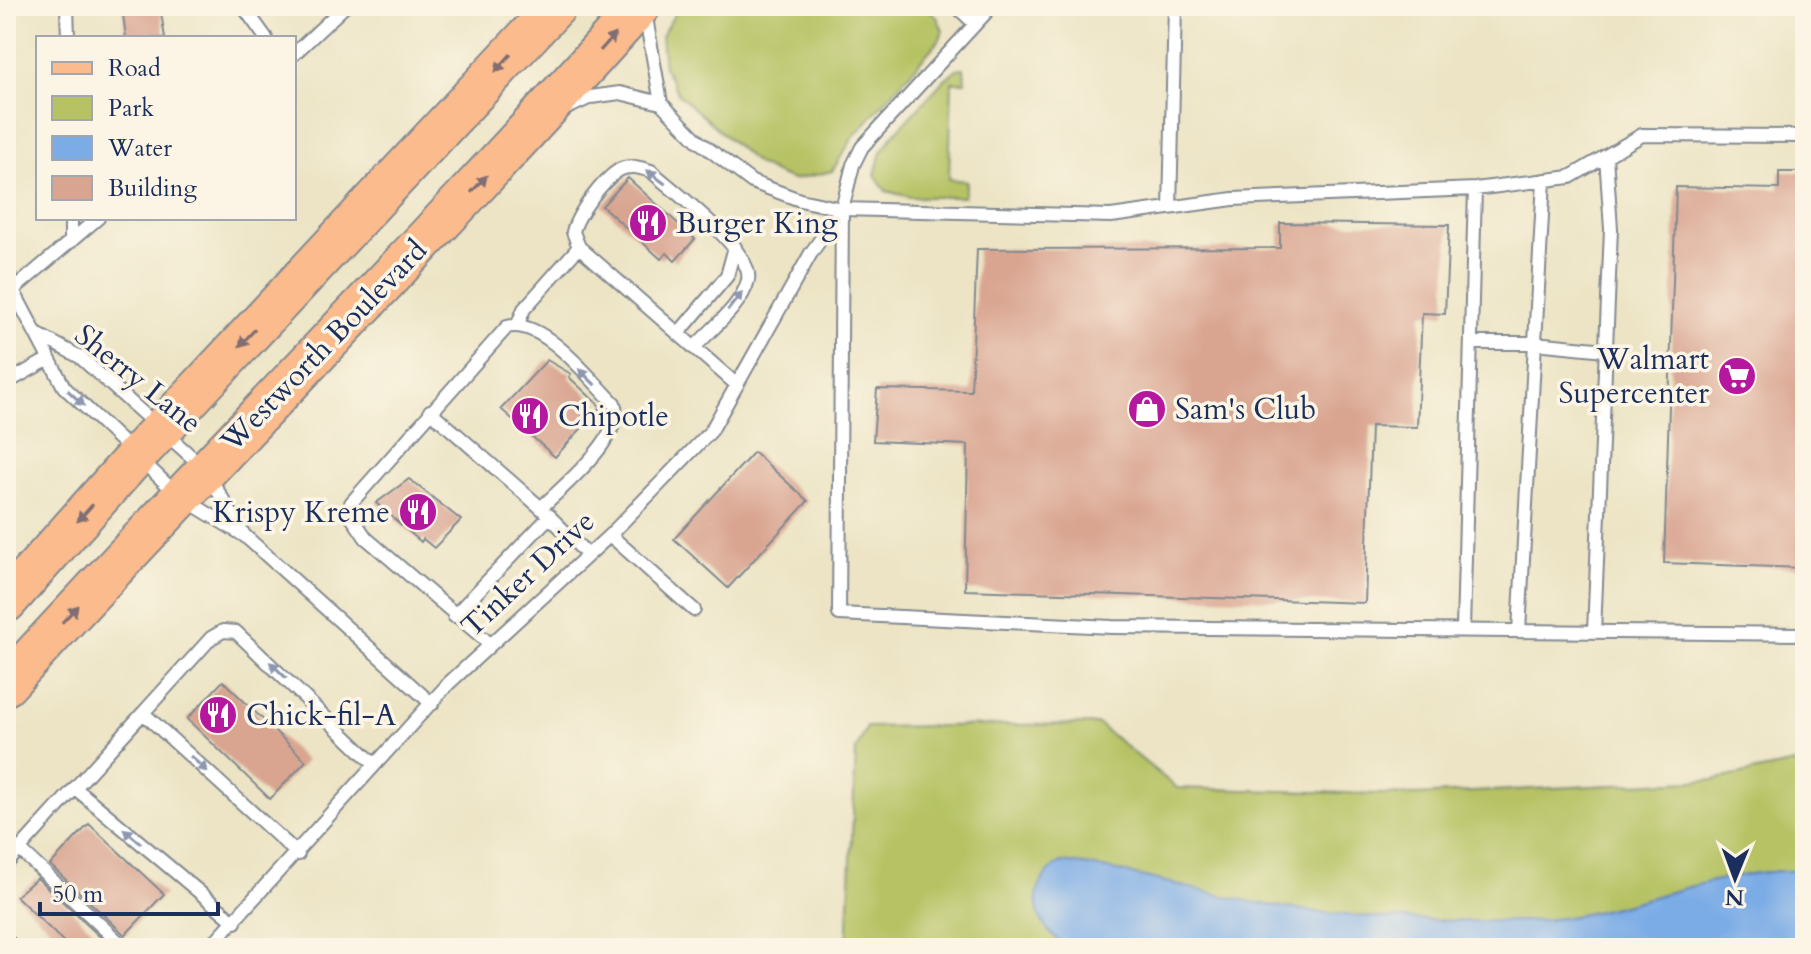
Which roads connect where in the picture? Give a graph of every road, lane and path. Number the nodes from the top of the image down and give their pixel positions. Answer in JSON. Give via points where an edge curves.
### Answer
{"nodes":[{"id":1,"x":67,"y":6,"type":"edge"},
{"id":2,"x":243,"y":6,"type":"edge"},
{"id":3,"x":345,"y":6,"type":"edge"},
{"id":4,"x":556,"y":6,"type":"edge"},
{"id":5,"x":642,"y":6,"type":"edge"},
{"id":6,"x":956,"y":6,"type":"edge"},
{"id":7,"x":992,"y":6,"type":"edge"},
{"id":8,"x":1175,"y":6,"type":"edge"},
{"id":9,"x":975,"y":24,"type":"junction"},
{"id":10,"x":68,"y":36,"type":"edge"},
{"id":11,"x":265,"y":36,"type":"edge"},
{"id":12,"x":296,"y":52,"type":"edge"},
{"id":13,"x":661,"y":103,"type":"junction"},
{"id":14,"x":539,"y":120,"type":"junction"},
{"id":15,"x":1805,"y":136,"type":"edge"},
{"id":16,"x":1606,"y":156,"type":"junction"},
{"id":17,"x":1544,"y":180,"type":"junction"},
{"id":18,"x":1475,"y":189,"type":"junction"},
{"id":19,"x":1170,"y":208,"type":"junction"},
{"id":20,"x":842,"y":209,"type":"junction"},
{"id":21,"x":71,"y":220,"type":"edge"},
{"id":22,"x":96,"y":220,"type":"edge"},
{"id":23,"x":71,"y":241,"type":"junction"},
{"id":24,"x":579,"y":247,"type":"junction"},
{"id":25,"x":735,"y":247,"type":"junction"},
{"id":26,"x":6,"y":263,"type":"edge"},
{"id":27,"x":13,"y":290,"type":"junction"},
{"id":28,"x":524,"y":326,"type":"junction"},
{"id":29,"x":35,"y":333,"type":"junction"},
{"id":30,"x":678,"y":334,"type":"junction"},
{"id":31,"x":1471,"y":343,"type":"junction"},
{"id":32,"x":1535,"y":343,"type":"junction"},
{"id":33,"x":694,"y":348,"type":"junction"},
{"id":34,"x":1606,"y":350,"type":"junction"},
{"id":35,"x":49,"y":359,"type":"junction"},
{"id":36,"x":6,"y":383,"type":"edge"},
{"id":37,"x":737,"y":385,"type":"junction"},
{"id":38,"x":430,"y":411,"type":"junction"},
{"id":39,"x":150,"y":442,"type":"junction"},
{"id":40,"x":192,"y":482,"type":"junction"},
{"id":41,"x":545,"y":512,"type":"junction"},
{"id":42,"x":610,"y":535,"type":"junction"},
{"id":43,"x":245,"y":536,"type":"junction"},
{"id":44,"x":587,"y":554,"type":"junction"},
{"id":45,"x":6,"y":602,"type":"edge"},
{"id":46,"x":694,"y":610,"type":"dead end"},
{"id":47,"x":454,"y":616,"type":"junction"},
{"id":48,"x":1463,"y":630,"type":"junction"},
{"id":49,"x":1519,"y":631,"type":"junction"},
{"id":50,"x":1594,"y":632,"type":"junction"},
{"id":51,"x":1805,"y":634,"type":"edge"},
{"id":52,"x":490,"y":644,"type":"junction"},
{"id":53,"x":6,"y":685,"type":"edge"},
{"id":54,"x":432,"y":704,"type":"junction"},
{"id":55,"x":143,"y":713,"type":"junction"},
{"id":56,"x":373,"y":763,"type":"junction"},
{"id":57,"x":75,"y":788,"type":"junction"},
{"id":58,"x":19,"y":849,"type":"junction"},
{"id":59,"x":298,"y":854,"type":"junction"},
{"id":60,"x":6,"y":864,"type":"edge"},
{"id":61,"x":235,"y":922,"type":"junction"},
{"id":62,"x":6,"y":940,"type":"edge"},
{"id":63,"x":14,"y":948,"type":"edge"},
{"id":64,"x":125,"y":948,"type":"edge"},
{"id":65,"x":209,"y":948,"type":"edge"}],
"edges":[{"from":1,"to":10,"type":"lane"},
{"from":2,"to":11,"type":"lane"},
{"from":3,"to":12,"type":"lane"},
{"from":4,"to":39,"type":"main road","name":"Westworth Boulevard","one_way":true},
{"from":5,"to":13,"type":"lane"},
{"from":14,"to":5,"type":"main road","name":"Westworth Boulevard","one_way":true},
{"from":6,"to":9,"type":"lane"},
{"from":7,"to":9,"type":"lane"},
{"from":8,"to":19,"type":"lane"},
{"from":9,"to":20,"type":"lane","via":[[862,147]]},
{"from":13,"to":14,"type":"lane","via":[[620,93],[591,97]]},
{"from":13,"to":20,"type":"lane","via":[[698,141],[752,182]]},
{"from":40,"to":14,"type":"main road","name":"Westworth Boulevard","one_way":true},
{"from":15,"to":16,"type":"lane","via":[[1642,135]]},
{"from":16,"to":17,"type":"lane","via":[[1570,177]]},
{"from":16,"to":34,"type":"lane","via":[[1611,229]]},
{"from":17,"to":18,"type":"lane"},
{"from":17,"to":32,"type":"lane"},
{"from":18,"to":19,"type":"lane","via":[[1233,199]]},
{"from":18,"to":31,"type":"lane"},
{"from":19,"to":20,"type":"lane","via":[[1111,216]]},
{"from":20,"to":37,"type":"lane","name":"Tinker Drive","via":[[811,253]]},
{"from":20,"to":48,"type":"lane","via":[[839,614],[1112,627]]},
{"from":21,"to":23,"type":"lane"},
{"from":22,"to":23,"type":"lane"},
{"from":23,"to":27,"type":"lane"},
{"from":25,"to":24,"type":"lane","one_way":true,"via":[[651,171],[636,166],[620,170],[581,211],[573,232]]},
{"from":24,"to":28,"type":"lane","via":[[524,309]]},
{"from":24,"to":30,"type":"lane"},
{"from":25,"to":30,"type":"lane","via":[[727,276]]},
{"from":33,"to":25,"type":"lane","one_way":true,"via":[[741,296],[747,264]]},
{"from":26,"to":27,"type":"lane","name":"Sherry Lane"},
{"from":27,"to":29,"type":"lane","name":"Sherry Lane"},
{"from":28,"to":38,"type":"lane","via":[[499,332]]},
{"from":41,"to":28,"type":"lane","one_way":true,"via":[[617,425],[617,412],[614,403],[545,336]]},
{"from":29,"to":35,"type":"lane","name":"Sherry Lane"},
{"from":29,"to":39,"type":"lane","name":"Sherry Lane","via":[[80,357]]},
{"from":30,"to":33,"type":"lane"},
{"from":31,"to":32,"type":"lane"},
{"from":31,"to":48,"type":"lane"},
{"from":32,"to":34,"type":"lane"},
{"from":32,"to":49,"type":"lane"},
{"from":33,"to":37,"type":"lane"},
{"from":34,"to":50,"type":"lane"},
{"from":35,"to":36,"type":"lane"},
{"from":35,"to":39,"type":"lane","name":"Sherry Lane","one_way":true,"via":[[64,387]]},
{"from":37,"to":42,"type":"lane","name":"Tinker Drive","via":[[711,431]]},
{"from":38,"to":41,"type":"lane"},
{"from":38,"to":47,"type":"lane","via":[[361,489],[351,503],[351,516],[366,538]]},
{"from":39,"to":40,"type":"lane","name":"Sherry Lane"},
{"from":39,"to":40,"type":"lane","name":"Sherry Lane"},
{"from":39,"to":45,"type":"main road","name":"Westworth Boulevard","one_way":true},
{"from":40,"to":43,"type":"lane"},
{"from":40,"to":43,"type":"lane"},
{"from":53,"to":40,"type":"main road","name":"Westworth Boulevard","one_way":true},
{"from":41,"to":44,"type":"lane"},
{"from":41,"to":47,"type":"lane"},
{"from":42,"to":44,"type":"lane","name":"Tinker Drive"},
{"from":42,"to":46,"type":"lane"},
{"from":43,"to":54,"type":"lane"},
{"from":44,"to":52,"type":"lane","name":"Tinker Drive"},
{"from":47,"to":52,"type":"lane"},
{"from":48,"to":49,"type":"lane"},
{"from":49,"to":50,"type":"lane"},
{"from":50,"to":51,"type":"lane"},
{"from":52,"to":54,"type":"lane","name":"Tinker Drive"},
{"from":54,"to":56,"type":"lane","name":"Tinker Drive"},
{"from":56,"to":55,"type":"lane","one_way":true,"via":[[236,632],[223,631],[211,638]]},
{"from":55,"to":57,"type":"lane"},
{"from":55,"to":59,"type":"lane","one_way":true},
{"from":56,"to":59,"type":"lane","name":"Tinker Drive"},
{"from":57,"to":58,"type":"lane"},
{"from":61,"to":57,"type":"lane","one_way":true},
{"from":58,"to":60,"type":"lane"},
{"from":58,"to":64,"type":"lane"},
{"from":59,"to":61,"type":"lane","name":"Tinker Drive"},
{"from":61,"to":65,"type":"lane","name":"Tinker Drive"},
{"from":62,"to":63,"type":"lane"}]}
